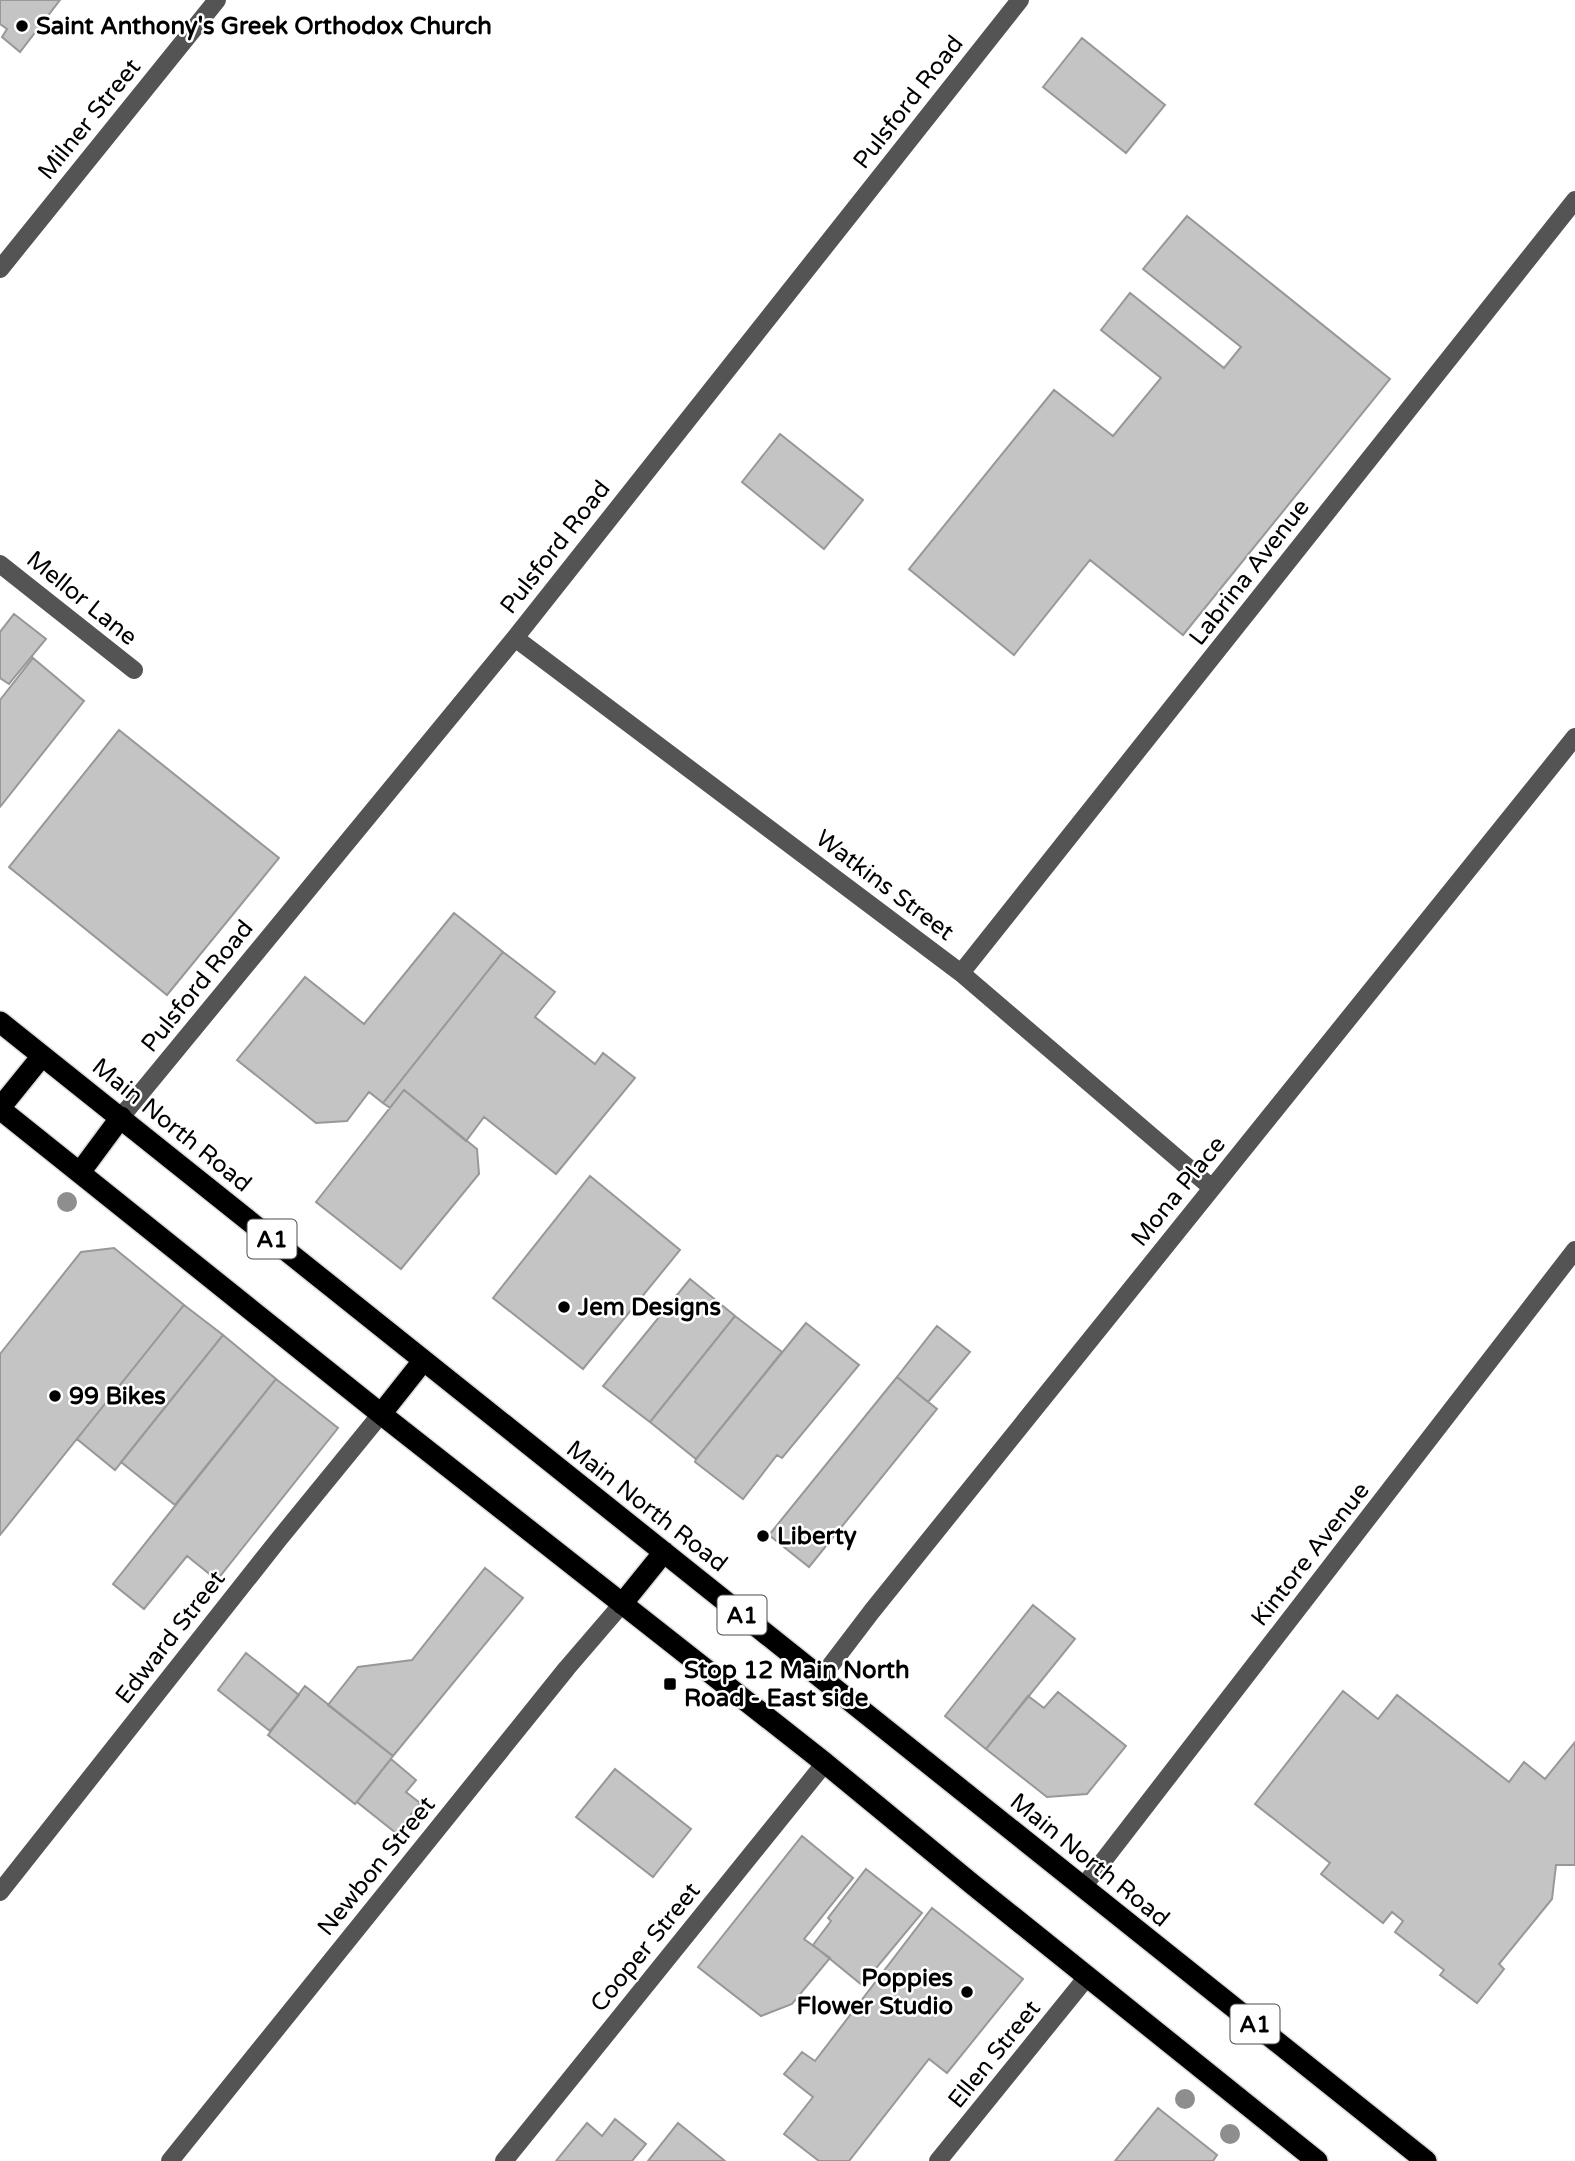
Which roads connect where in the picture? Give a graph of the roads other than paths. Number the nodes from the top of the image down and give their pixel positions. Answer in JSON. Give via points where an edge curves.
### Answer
{"nodes":[{"id":1,"x":217,"y":0,"type":"edge"},
{"id":2,"x":1020,"y":0,"type":"edge"},
{"id":3,"x":1575,"y":201,"type":"edge"},
{"id":4,"x":0,"y":269,"type":"edge"},
{"id":5,"x":0,"y":564,"type":"edge"},
{"id":6,"x":515,"y":638,"type":"junction"},
{"id":7,"x":134,"y":670,"type":"dead end"},
{"id":8,"x":1575,"y":737,"type":"edge"},
{"id":9,"x":961,"y":973,"type":"junction"},
{"id":10,"x":0,"y":1022,"type":"edge"},
{"id":11,"x":42,"y":1056,"type":"junction"},
{"id":12,"x":0,"y":1108,"type":"edge"},
{"id":13,"x":121,"y":1117,"type":"junction"},
{"id":14,"x":81,"y":1171,"type":"junction"},
{"id":15,"x":1212,"y":1188,"type":"junction"},
{"id":16,"x":1575,"y":1250,"type":"edge"},
{"id":17,"x":423,"y":1361,"type":"junction"},
{"id":18,"x":382,"y":1414,"type":"junction"},
{"id":19,"x":664,"y":1552,"type":"junction"},
{"id":20,"x":622,"y":1604,"type":"junction"},
{"id":21,"x":821,"y":1678,"type":"junction"},
{"id":22,"x":825,"y":1763,"type":"junction"},
{"id":23,"x":1083,"y":1887,"type":"junction"},
{"id":24,"x":0,"y":1892,"type":"edge"},
{"id":25,"x":1087,"y":1977,"type":"junction"},
{"id":26,"x":170,"y":2161,"type":"edge"},
{"id":27,"x":504,"y":2161,"type":"edge"},
{"id":28,"x":938,"y":2161,"type":"edge"},
{"id":29,"x":1317,"y":2161,"type":"edge"},
{"id":30,"x":1426,"y":2161,"type":"edge"}],
"edges":[{"from":1,"to":4,"type":"street","name":"Milner Street"},
{"from":2,"to":6,"type":"street","name":"Pulsford Road"},
{"from":3,"to":9,"type":"street","name":"Labrina Avenue"},
{"from":5,"to":7,"type":"street","name":"Mellor Lane"},
{"from":6,"to":9,"type":"street","name":"Watkins Street"},
{"from":6,"to":13,"type":"street","name":"Pulsford Road"},
{"from":8,"to":15,"type":"street","name":"Mona Place"},
{"from":9,"to":15,"type":"street","name":"Watkins Street"},
{"from":10,"to":11,"type":"highway","name":"Main North Road","number":"A1"},
{"from":11,"to":12,"type":"highway"},
{"from":11,"to":13,"type":"highway","name":"Main North Road","number":"A1"},
{"from":12,"to":14,"type":"highway","number":"A1"},
{"from":13,"to":14,"type":"highway"},
{"from":13,"to":17,"type":"highway","name":"Main North Road","number":"A1"},
{"from":14,"to":18,"type":"highway","number":"A1"},
{"from":15,"to":21,"type":"street","name":"Mona Place"},
{"from":16,"to":23,"type":"street","name":"Kintore Avenue"},
{"from":17,"to":18,"type":"highway"},
{"from":17,"to":19,"type":"highway","name":"Main North Road","number":"A1"},
{"from":18,"to":20,"type":"highway","number":"A1"},
{"from":18,"to":24,"type":"street","name":"Edward Street"},
{"from":19,"to":20,"type":"highway"},
{"from":19,"to":21,"type":"highway","name":"Main North Road","number":"A1"},
{"from":20,"to":22,"type":"highway","number":"A1"},
{"from":20,"to":26,"type":"street","name":"Newbon Street"},
{"from":21,"to":23,"type":"highway","name":"Main North Road","number":"A1"},
{"from":22,"to":25,"type":"highway","number":"A1"},
{"from":22,"to":27,"type":"street","name":"Cooper Street"},
{"from":23,"to":30,"type":"highway","name":"Main North Road","number":"A1"},
{"from":25,"to":28,"type":"street","name":"Ellen Street"},
{"from":25,"to":29,"type":"highway","number":"A1"}]}
